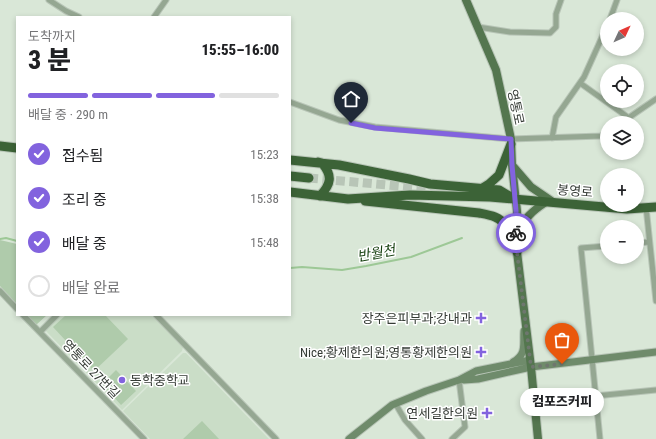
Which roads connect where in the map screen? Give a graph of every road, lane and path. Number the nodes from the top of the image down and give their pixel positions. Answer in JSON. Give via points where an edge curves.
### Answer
{"nodes":[{"id":1,"x":49,"y":0,"type":"edge"},
{"id":2,"x":166,"y":0,"type":"edge"},
{"id":3,"x":466,"y":0,"type":"edge"},
{"id":4,"x":561,"y":0,"type":"edge"},
{"id":5,"x":617,"y":0,"type":"edge"},
{"id":6,"x":613,"y":12,"type":"edge"},
{"id":7,"x":77,"y":16,"type":"edge"},
{"id":8,"x":155,"y":16,"type":"edge"},
{"id":9,"x":478,"y":27,"type":"junction"},
{"id":10,"x":600,"y":42,"type":"edge"},
{"id":11,"x":580,"y":83,"type":"junction"},
{"id":12,"x":656,"y":99,"type":"edge"},
{"id":13,"x":291,"y":102,"type":"edge"},
{"id":14,"x":626,"y":116,"type":"edge"},
{"id":15,"x":632,"y":116,"type":"edge"},
{"id":16,"x":600,"y":136,"type":"edge"},
{"id":17,"x":552,"y":138,"type":"junction"},
{"id":18,"x":511,"y":142,"type":"junction"},
{"id":19,"x":0,"y":146,"type":"edge"},
{"id":20,"x":16,"y":148,"type":"edge"},
{"id":21,"x":291,"y":160,"type":"edge"},
{"id":22,"x":312,"y":162,"type":"junction"},
{"id":23,"x":512,"y":165,"type":"junction"},
{"id":24,"x":291,"y":176,"type":"edge"},
{"id":25,"x":309,"y":178,"type":"tunnel mouth"},
{"id":26,"x":481,"y":189,"type":"junction"},
{"id":27,"x":291,"y":192,"type":"edge"},
{"id":28,"x":320,"y":196,"type":"junction"},
{"id":29,"x":348,"y":199,"type":"junction"},
{"id":30,"x":516,"y":200,"type":"junction"},
{"id":31,"x":550,"y":202,"type":"junction"},
{"id":32,"x":646,"y":207,"type":"junction"},
{"id":33,"x":656,"y":207,"type":"edge"},
{"id":34,"x":516,"y":234,"type":"junction"},
{"id":35,"x":644,"y":242,"type":"edge"},
{"id":36,"x":649,"y":242,"type":"junction"},
{"id":37,"x":600,"y":247,"type":"edge"},
{"id":38,"x":517,"y":252,"type":"junction"},
{"id":39,"x":0,"y":291,"type":"edge"},
{"id":40,"x":656,"y":301,"type":"edge"},
{"id":41,"x":16,"y":308,"type":"edge"},
{"id":42,"x":24,"y":316,"type":"edge"},
{"id":43,"x":56,"y":316,"type":"edge"},
{"id":44,"x":157,"y":316,"type":"edge"},
{"id":45,"x":526,"y":321,"type":"junction"},
{"id":46,"x":40,"y":332,"type":"junction"},
{"id":47,"x":656,"y":352,"type":"edge"},
{"id":48,"x":592,"y":360,"type":"junction"},
{"id":49,"x":509,"y":364,"type":"junction"},
{"id":50,"x":530,"y":364,"type":"junction"},
{"id":51,"x":459,"y":380,"type":"junction"},
{"id":52,"x":656,"y":390,"type":"edge"},
{"id":53,"x":595,"y":396,"type":"junction"},
{"id":54,"x":396,"y":403,"type":"junction"},
{"id":55,"x":144,"y":439,"type":"edge"},
{"id":56,"x":276,"y":439,"type":"edge"},
{"id":57,"x":349,"y":439,"type":"edge"},
{"id":58,"x":422,"y":439,"type":"edge"},
{"id":59,"x":452,"y":439,"type":"edge"},
{"id":60,"x":538,"y":439,"type":"edge"},
{"id":61,"x":600,"y":439,"type":"edge"}],
"edges":[{"from":1,"to":7,"type":"street"},
{"from":2,"to":8,"type":"street"},
{"from":3,"to":9,"type":"main road","name":"영통로"},
{"from":4,"to":9,"type":"street","via":[[556,14],[556,27],[550,33],[510,32]]},
{"from":5,"to":6,"type":"street"},
{"from":9,"to":18,"type":"main road","name":"영통로","via":[[496,70]]},
{"from":10,"to":11,"type":"street"},
{"from":11,"to":14,"type":"street"},
{"from":11,"to":17,"type":"street","via":[[556,117]]},
{"from":12,"to":15,"type":"street"},
{"from":13,"to":18,"type":"street","via":[[339,120],[375,128]]},
{"from":16,"to":17,"type":"street"},
{"from":17,"to":18,"type":"street"},
{"from":18,"to":23,"type":"main road","name":"영통로"},
{"from":18,"to":26,"type":"highway","via":[[499,175]]},
{"from":19,"to":20,"type":"highway"},
{"from":21,"to":22,"type":"highway"},
{"from":22,"to":26,"type":"highway","via":[[430,184]]},
{"from":22,"to":28,"type":"highway","via":[[322,163],[329,172],[330,184]]},
{"from":23,"to":30,"type":"main road","name":"영통로"},
{"from":23,"to":31,"type":"main road","via":[[530,187]]},
{"from":24,"to":25,"type":"highway"},
{"from":26,"to":30,"type":"highway","via":[[499,190]]},
{"from":27,"to":28,"type":"highway"},
{"from":28,"to":29,"type":"highway"},
{"from":29,"to":30,"type":"highway","name":"봉영로","via":[[410,195]]},
{"from":29,"to":38,"type":"highway","via":[[494,216],[508,230]]},
{"from":30,"to":31,"type":"highway","name":"봉영로"},
{"from":30,"to":34,"type":"main road","name":"영통로"},
{"from":31,"to":32,"type":"highway","name":"봉영로","via":[[627,209]]},
{"from":31,"to":34,"type":"main road","via":[[535,209]]},
{"from":32,"to":33,"type":"highway","name":"봉영로"},
{"from":32,"to":36,"type":"street"},
{"from":34,"to":38,"type":"main road","name":"영통로"},
{"from":35,"to":36,"type":"street"},
{"from":36,"to":40,"type":"street"},
{"from":37,"to":48,"type":"street","via":[[581,248]]},
{"from":38,"to":45,"type":"main road","name":"영통로"},
{"from":39,"to":41,"type":"street"},
{"from":42,"to":46,"type":"street","name":"영통로 27번길"},
{"from":43,"to":46,"type":"street"},
{"from":44,"to":56,"type":"street"},
{"from":45,"to":49,"type":"street","via":[[523,354]]},
{"from":45,"to":50,"type":"main road","name":"영통로"},
{"from":46,"to":55,"type":"street","name":"영통로 27번길"},
{"from":47,"to":48,"type":"street"},
{"from":48,"to":50,"type":"street"},
{"from":48,"to":53,"type":"street"},
{"from":49,"to":50,"type":"street"},
{"from":49,"to":51,"type":"street","via":[[476,372]]},
{"from":50,"to":51,"type":"street","via":[[478,379]]},
{"from":50,"to":60,"type":"main road","name":"영통로"},
{"from":51,"to":54,"type":"street"},
{"from":51,"to":59,"type":"street","via":[[465,427]]},
{"from":52,"to":53,"type":"street"},
{"from":53,"to":61,"type":"street"},
{"from":54,"to":57,"type":"street"},
{"from":54,"to":58,"type":"street","via":[[405,420]]}]}
